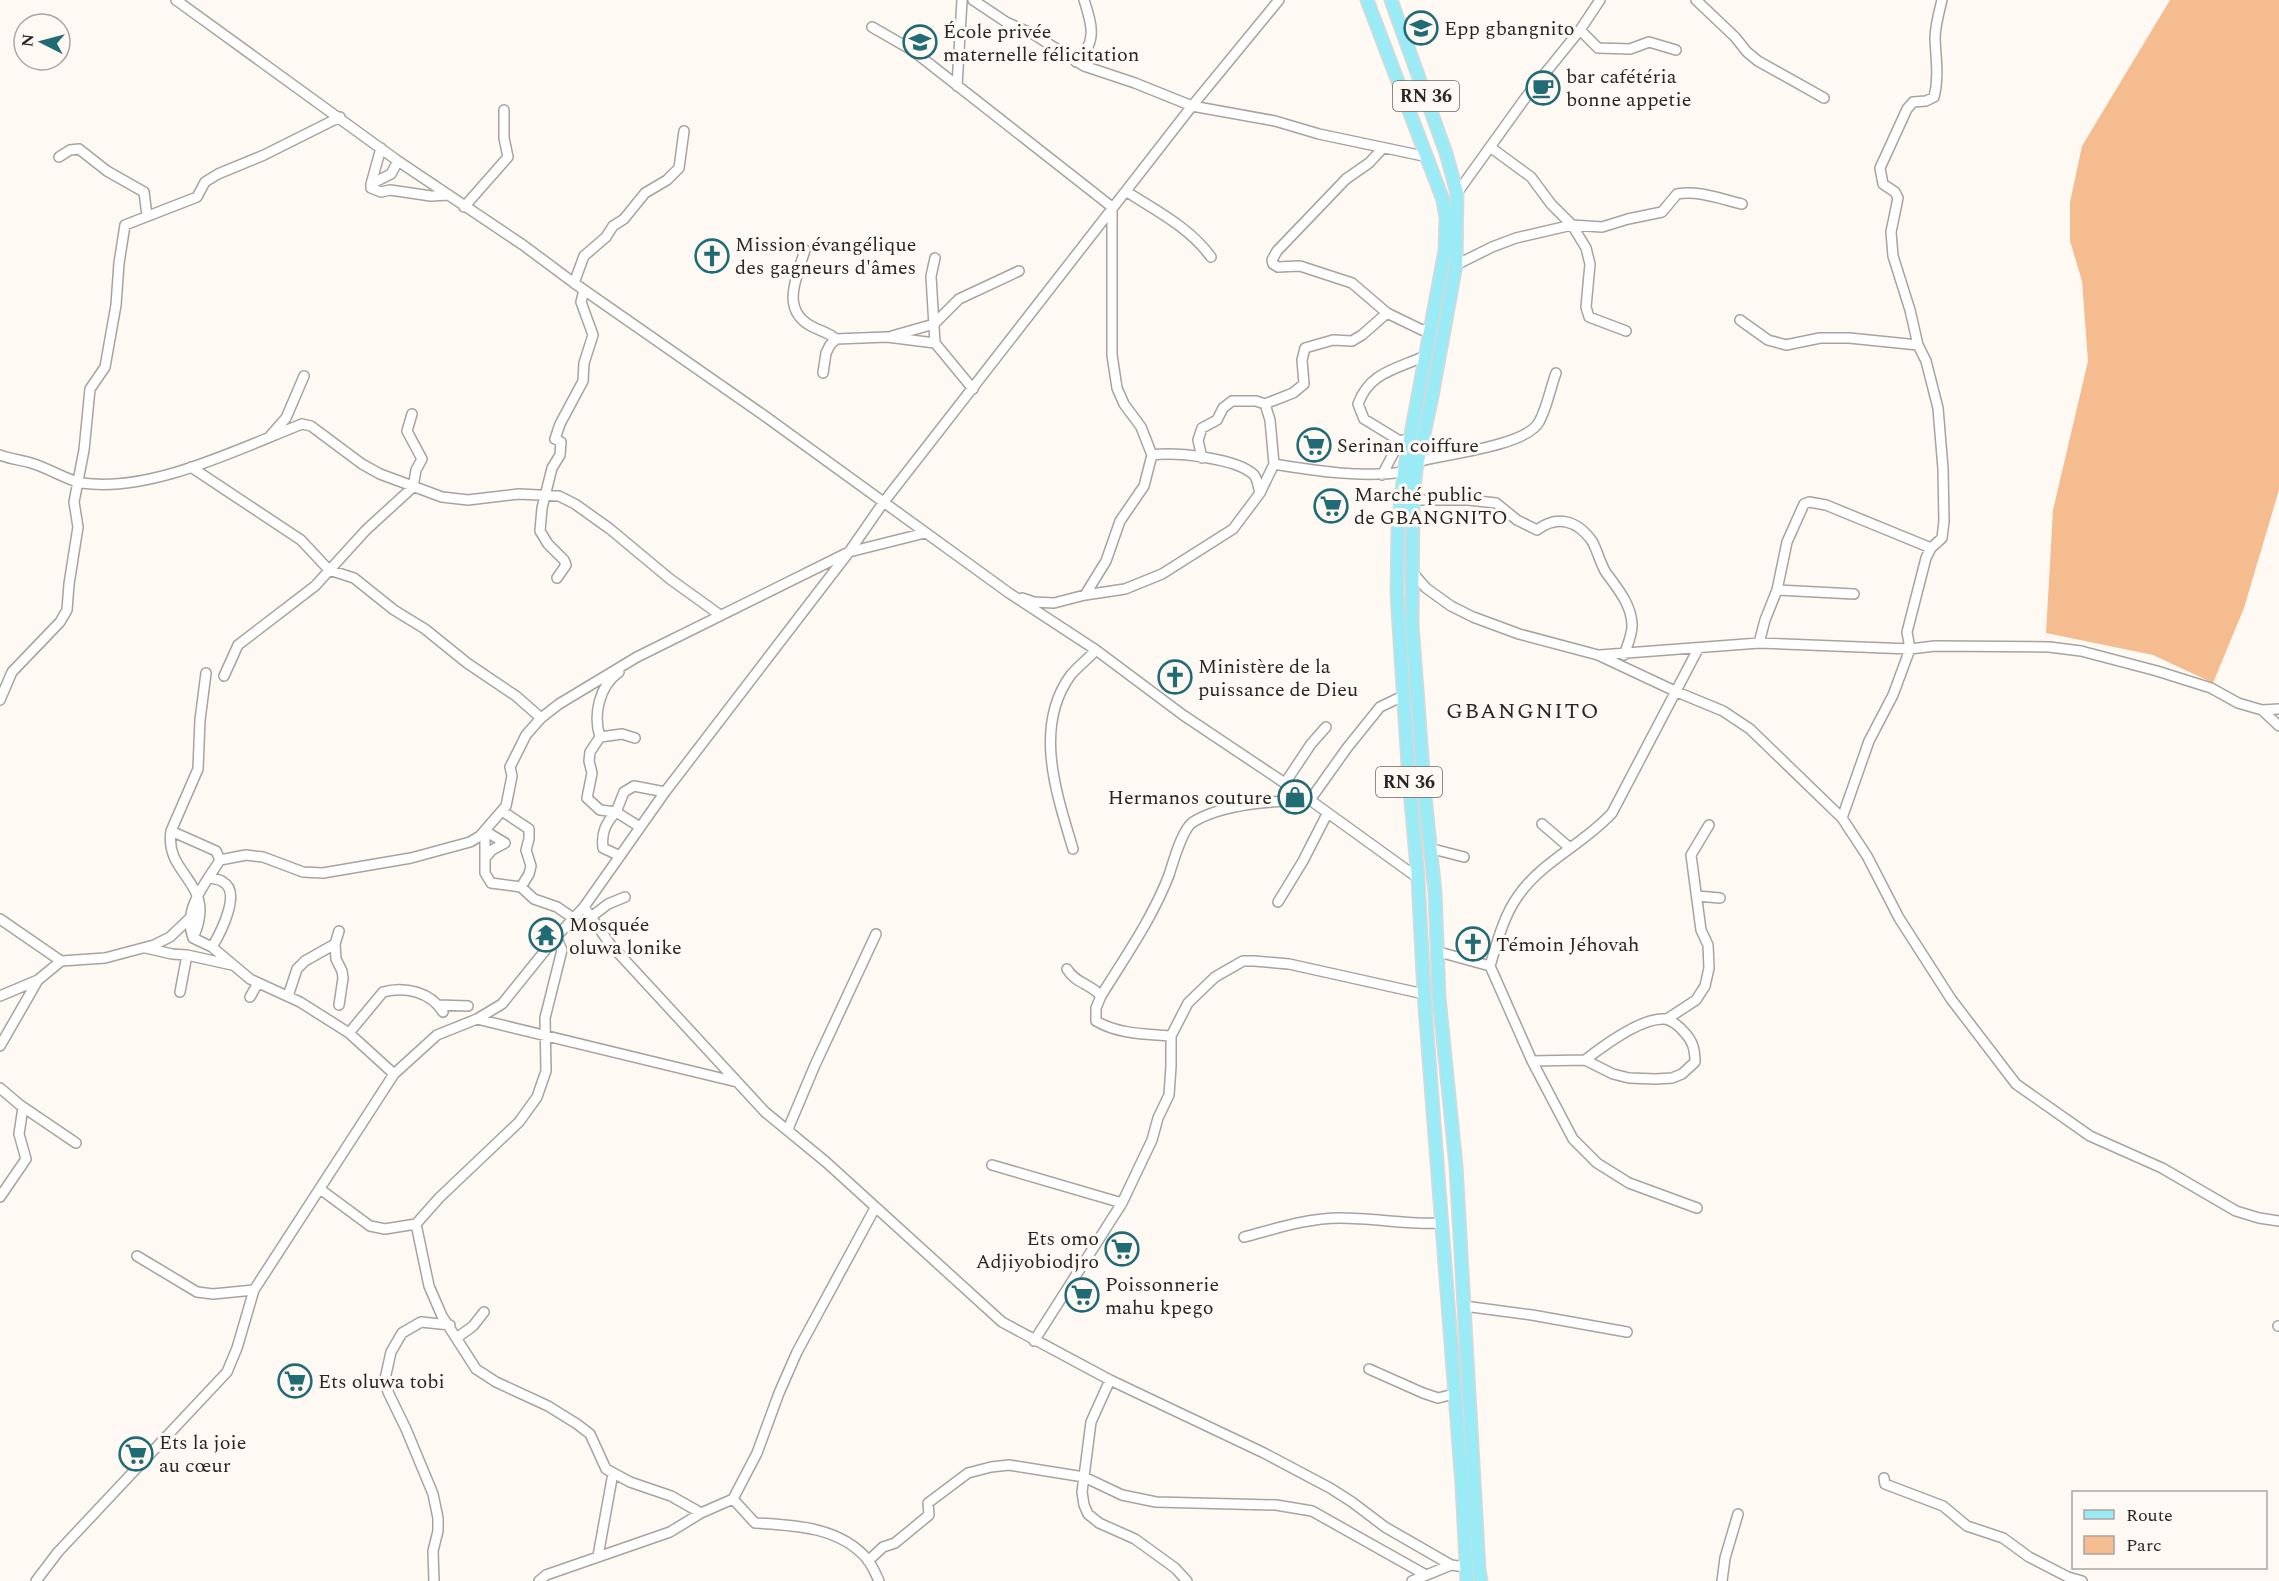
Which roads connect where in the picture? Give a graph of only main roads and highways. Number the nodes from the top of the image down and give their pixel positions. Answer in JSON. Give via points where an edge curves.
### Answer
{"nodes":[{"id":1,"x":1367,"y":0,"type":"edge"},
{"id":2,"x":1390,"y":0,"type":"edge"},
{"id":3,"x":1410,"y":471,"type":"junction"},
{"id":4,"x":1467,"y":1581,"type":"edge"},
{"id":5,"x":1481,"y":1581,"type":"edge"}],
"edges":[{"from":1,"to":3,"type":"main road","number":"RN 36","via":[[1428,157],[1446,219],[1445,250],[1427,355],[1405,439]]},
{"from":2,"to":3,"type":"main road","number":"RN 36","via":[[1458,193],[1456,265],[1431,402]]},
{"from":3,"to":4,"type":"main road","number":"RN 36","via":[[1398,527],[1397,583]]},
{"from":3,"to":5,"type":"main road","number":"RN 36","via":[[1412,624],[1435,892],[1439,998],[1456,1166]]}]}
